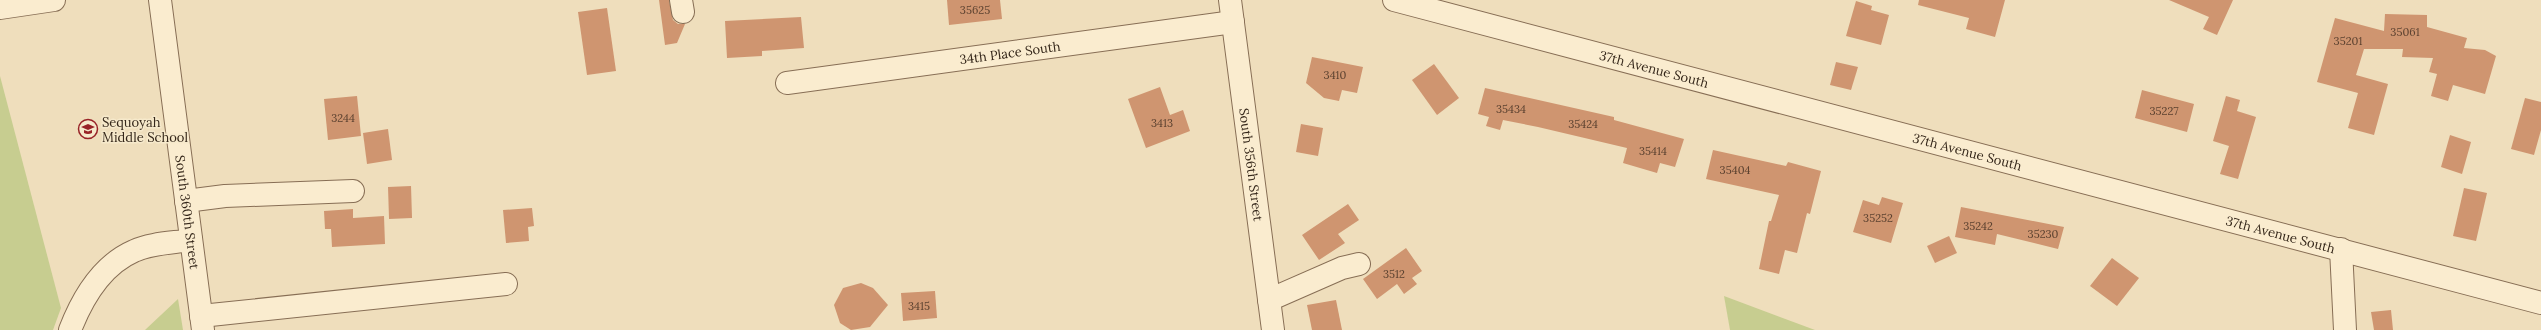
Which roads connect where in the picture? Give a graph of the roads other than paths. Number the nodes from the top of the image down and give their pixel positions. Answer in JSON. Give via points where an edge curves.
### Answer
{"nodes":[{"id":1,"x":54,"y":0,"type":"edge"},
{"id":2,"x":160,"y":0,"type":"edge"},
{"id":3,"x":1230,"y":0,"type":"edge"},
{"id":4,"x":1394,"y":0,"type":"edge"},
{"id":5,"x":0,"y":8,"type":"edge"},
{"id":6,"x":1233,"y":22,"type":"junction"},
{"id":7,"x":787,"y":83,"type":"dead end"},
{"id":8,"x":353,"y":191,"type":"dead end"},
{"id":9,"x":186,"y":201,"type":"junction"},
{"id":10,"x":191,"y":240,"type":"junction"},
{"id":11,"x":2341,"y":249,"type":"junction"},
{"id":12,"x":1359,"y":264,"type":"dead end"},
{"id":13,"x":506,"y":284,"type":"dead end"},
{"id":14,"x":1269,"y":300,"type":"junction"},
{"id":15,"x":2541,"y":303,"type":"edge"},
{"id":16,"x":202,"y":323,"type":"edge"},
{"id":17,"x":70,"y":330,"type":"edge"},
{"id":18,"x":1272,"y":330,"type":"edge"},
{"id":19,"x":2345,"y":330,"type":"edge"}],
"edges":[{"from":1,"to":5,"type":"street"},
{"from":2,"to":9,"type":"street","name":"South 360th Street"},
{"from":3,"to":6,"type":"street","name":"South 356th Street"},
{"from":4,"to":11,"type":"street","name":"37th Avenue South"},
{"from":6,"to":7,"type":"street","name":"34th Place South"},
{"from":6,"to":14,"type":"street","name":"South 356th Street"},
{"from":8,"to":9,"type":"street","via":[[225,196]]},
{"from":9,"to":10,"type":"street","name":"South 360th Street"},
{"from":10,"to":16,"type":"street","name":"South 360th Street"},
{"from":10,"to":17,"type":"street","via":[[147,246],[129,253],[113,264],[89,292]]},
{"from":11,"to":15,"type":"street","name":"37th Avenue South"},
{"from":11,"to":19,"type":"street"},
{"from":12,"to":14,"type":"street","via":[[1342,268]]},
{"from":13,"to":16,"type":"street"},
{"from":14,"to":18,"type":"street","name":"South 356th Street"}]}
